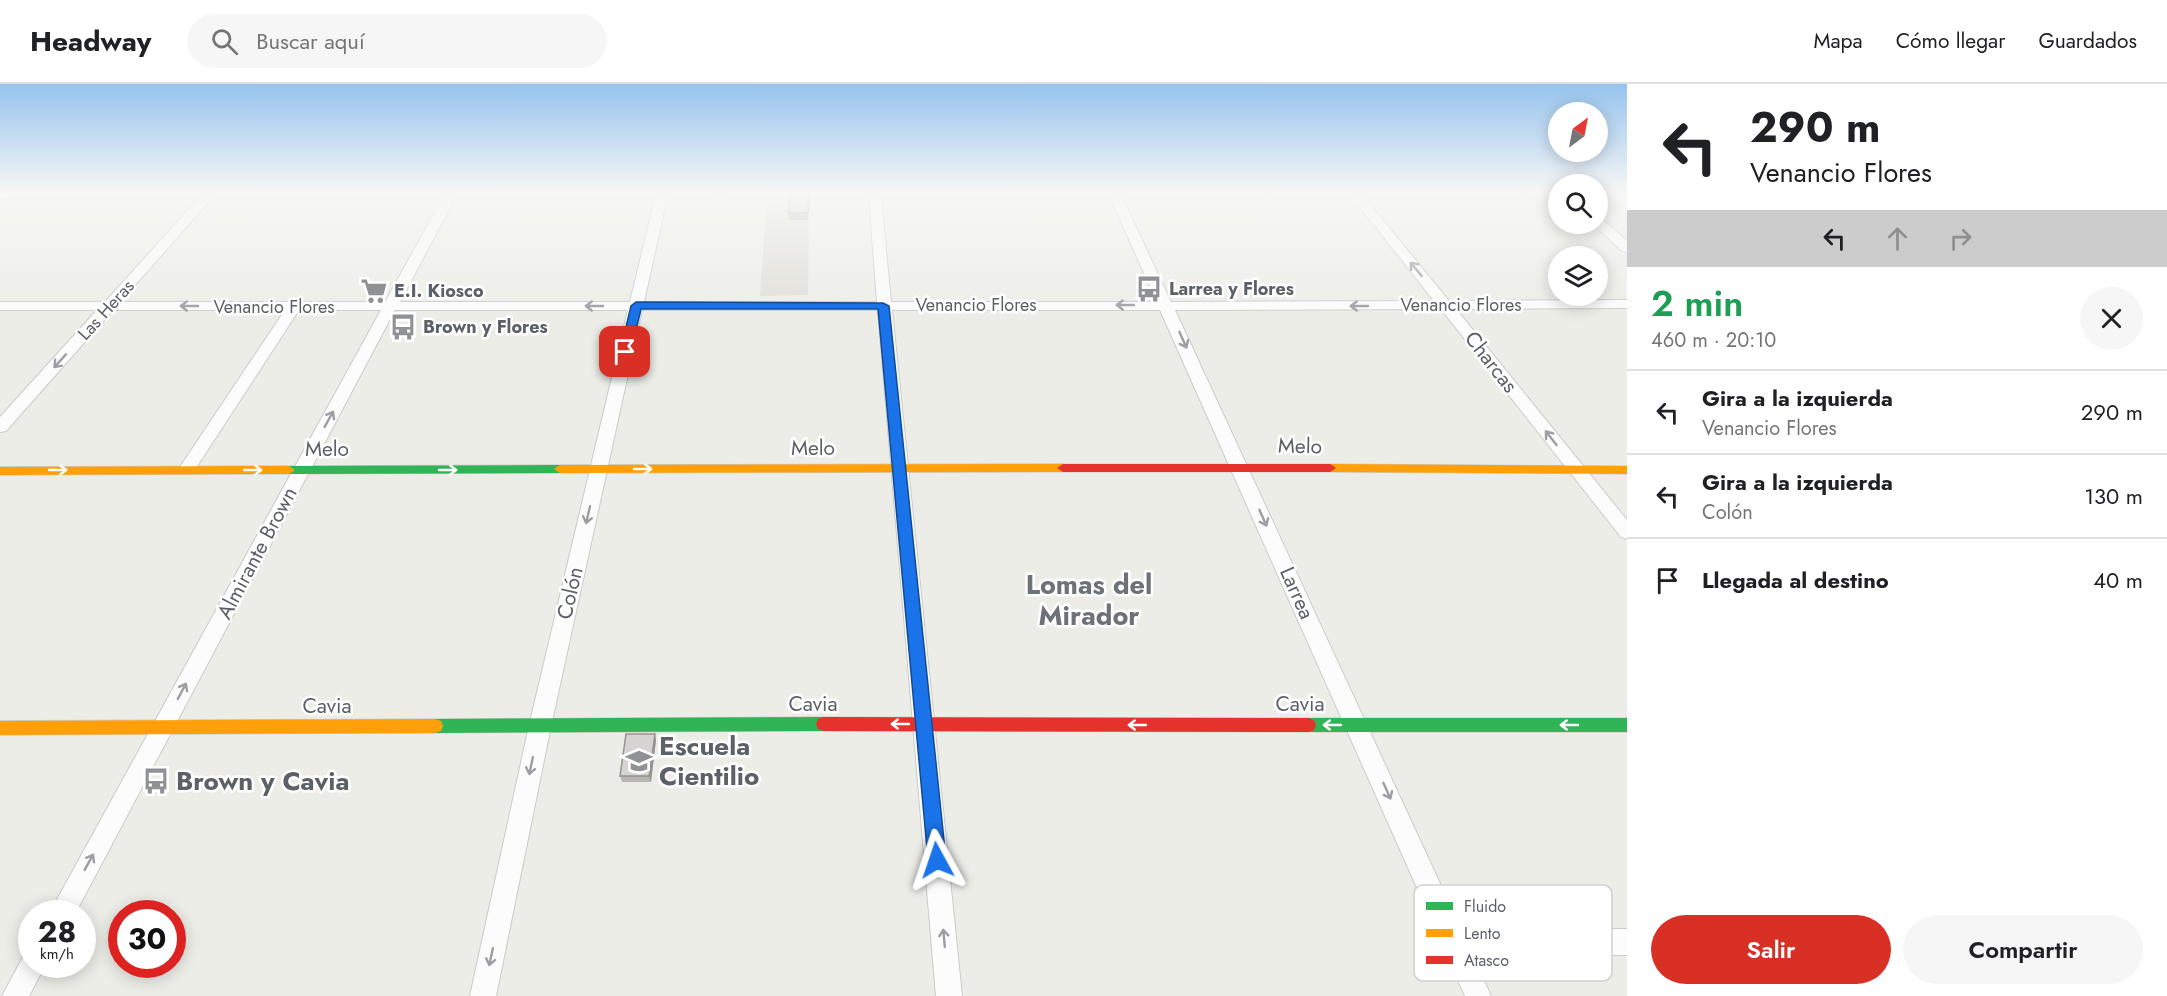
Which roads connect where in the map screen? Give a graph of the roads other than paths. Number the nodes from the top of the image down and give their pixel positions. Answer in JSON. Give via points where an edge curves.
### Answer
{"nodes":[{"id":1,"x":172,"y":235,"type":"edge"},
{"id":2,"x":429,"y":235,"type":"edge"},
{"id":3,"x":652,"y":235,"type":"edge"},
{"id":4,"x":878,"y":235,"type":"edge"},
{"id":5,"x":1134,"y":235,"type":"edge"},
{"id":6,"x":1389,"y":235,"type":"edge"},
{"id":7,"x":1612,"y":235,"type":"edge"},
{"id":8,"x":1627,"y":248,"type":"edge"},
{"id":9,"x":1627,"y":304,"type":"edge"},
{"id":10,"x":1167,"y":305,"type":"junction"},
{"id":11,"x":0,"y":306,"type":"edge"},
{"id":12,"x":109,"y":306,"type":"junction"},
{"id":13,"x":636,"y":306,"type":"junction"},
{"id":14,"x":883,"y":306,"type":"junction"},
{"id":15,"x":1446,"y":306,"type":"junction"},
{"id":16,"x":294,"y":307,"type":"junction"},
{"id":17,"x":390,"y":307,"type":"junction"},
{"id":18,"x":0,"y":427,"type":"edge"},
{"id":19,"x":1240,"y":467,"type":"junction"},
{"id":20,"x":898,"y":468,"type":"junction"},
{"id":21,"x":598,"y":469,"type":"junction"},
{"id":22,"x":186,"y":470,"type":"junction"},
{"id":23,"x":301,"y":470,"type":"junction"},
{"id":24,"x":1577,"y":470,"type":"junction"},
{"id":25,"x":1627,"y":470,"type":"edge"},
{"id":26,"x":0,"y":471,"type":"edge"},
{"id":27,"x":1627,"y":532,"type":"edge"},
{"id":28,"x":924,"y":724,"type":"junction"},
{"id":29,"x":1357,"y":725,"type":"junction"},
{"id":30,"x":1627,"y":725,"type":"edge"},
{"id":31,"x":540,"y":726,"type":"junction"},
{"id":32,"x":163,"y":727,"type":"junction"},
{"id":33,"x":0,"y":728,"type":"edge"},
{"id":34,"x":1429,"y":885,"type":"edge"},
{"id":35,"x":69,"y":900,"type":"edge"},
{"id":36,"x":1612,"y":942,"type":"edge"},
{"id":37,"x":1627,"y":942,"type":"edge"},
{"id":38,"x":25,"y":978,"type":"edge"},
{"id":39,"x":1472,"y":981,"type":"edge"},
{"id":40,"x":15,"y":996,"type":"edge"},
{"id":41,"x":483,"y":996,"type":"edge"},
{"id":42,"x":949,"y":996,"type":"edge"},
{"id":43,"x":1478,"y":996,"type":"edge"}],
"edges":[{"from":1,"to":12,"type":"street","name":"Las Heras"},
{"from":2,"to":17,"type":"street","name":"Almirante Brown"},
{"from":3,"to":13,"type":"street","name":"Colón"},
{"from":4,"to":14,"type":"street"},
{"from":5,"to":10,"type":"street","name":"Larrea"},
{"from":15,"to":6,"type":"street","name":"Charcas","one_way":true},
{"from":7,"to":8,"type":"street"},
{"from":9,"to":15,"type":"street","name":"Venancio Flores"},
{"from":10,"to":14,"type":"street","name":"Venancio Flores","one_way":true},
{"from":15,"to":10,"type":"street","name":"Venancio Flores","one_way":true},
{"from":10,"to":19,"type":"street","name":"Larrea","one_way":true},
{"from":11,"to":12,"type":"street","name":"Venancio Flores"},
{"from":16,"to":12,"type":"street","name":"Venancio Flores","one_way":true},
{"from":12,"to":18,"type":"street","name":"Las Heras","one_way":true},
{"from":13,"to":14,"type":"street","name":"Venancio Flores"},
{"from":13,"to":17,"type":"street","name":"Venancio Flores","one_way":true},
{"from":13,"to":21,"type":"street","name":"Colón"},
{"from":14,"to":20,"type":"street"},
{"from":24,"to":15,"type":"street","name":"Charcas","one_way":true},
{"from":16,"to":17,"type":"street","name":"Venancio Flores"},
{"from":16,"to":22,"type":"street"},
{"from":23,"to":17,"type":"street","name":"Almirante Brown","one_way":true},
{"from":19,"to":20,"type":"street","name":"Melo"},
{"from":19,"to":24,"type":"street","name":"Melo"},
{"from":19,"to":29,"type":"street","name":"Larrea","one_way":true},
{"from":21,"to":20,"type":"street","name":"Melo","one_way":true},
{"from":20,"to":28,"type":"street"},
{"from":23,"to":21,"type":"street","name":"Melo","one_way":true},
{"from":21,"to":31,"type":"street","name":"Colón","one_way":true},
{"from":22,"to":23,"type":"street","name":"Melo","one_way":true},
{"from":26,"to":22,"type":"street","name":"Melo","one_way":true},
{"from":32,"to":23,"type":"street","name":"Almirante Brown","one_way":true},
{"from":24,"to":25,"type":"street","name":"Melo"},
{"from":24,"to":27,"type":"street","name":"Charcas"},
{"from":29,"to":28,"type":"street","name":"Cavia","one_way":true},
{"from":28,"to":31,"type":"street","name":"Cavia","one_way":true},
{"from":42,"to":28,"type":"street","one_way":true},
{"from":30,"to":29,"type":"street","name":"Cavia","one_way":true},
{"from":29,"to":34,"type":"street","name":"Larrea","one_way":true},
{"from":31,"to":32,"type":"street","name":"Cavia"},
{"from":31,"to":41,"type":"street","name":"Colón","one_way":true},
{"from":32,"to":33,"type":"street","name":"Cavia"},
{"from":35,"to":32,"type":"street","name":"Almirante Brown","one_way":true},
{"from":36,"to":37,"type":"street"},
{"from":38,"to":40,"type":"street"},
{"from":39,"to":43,"type":"street","name":"Larrea"}]}
